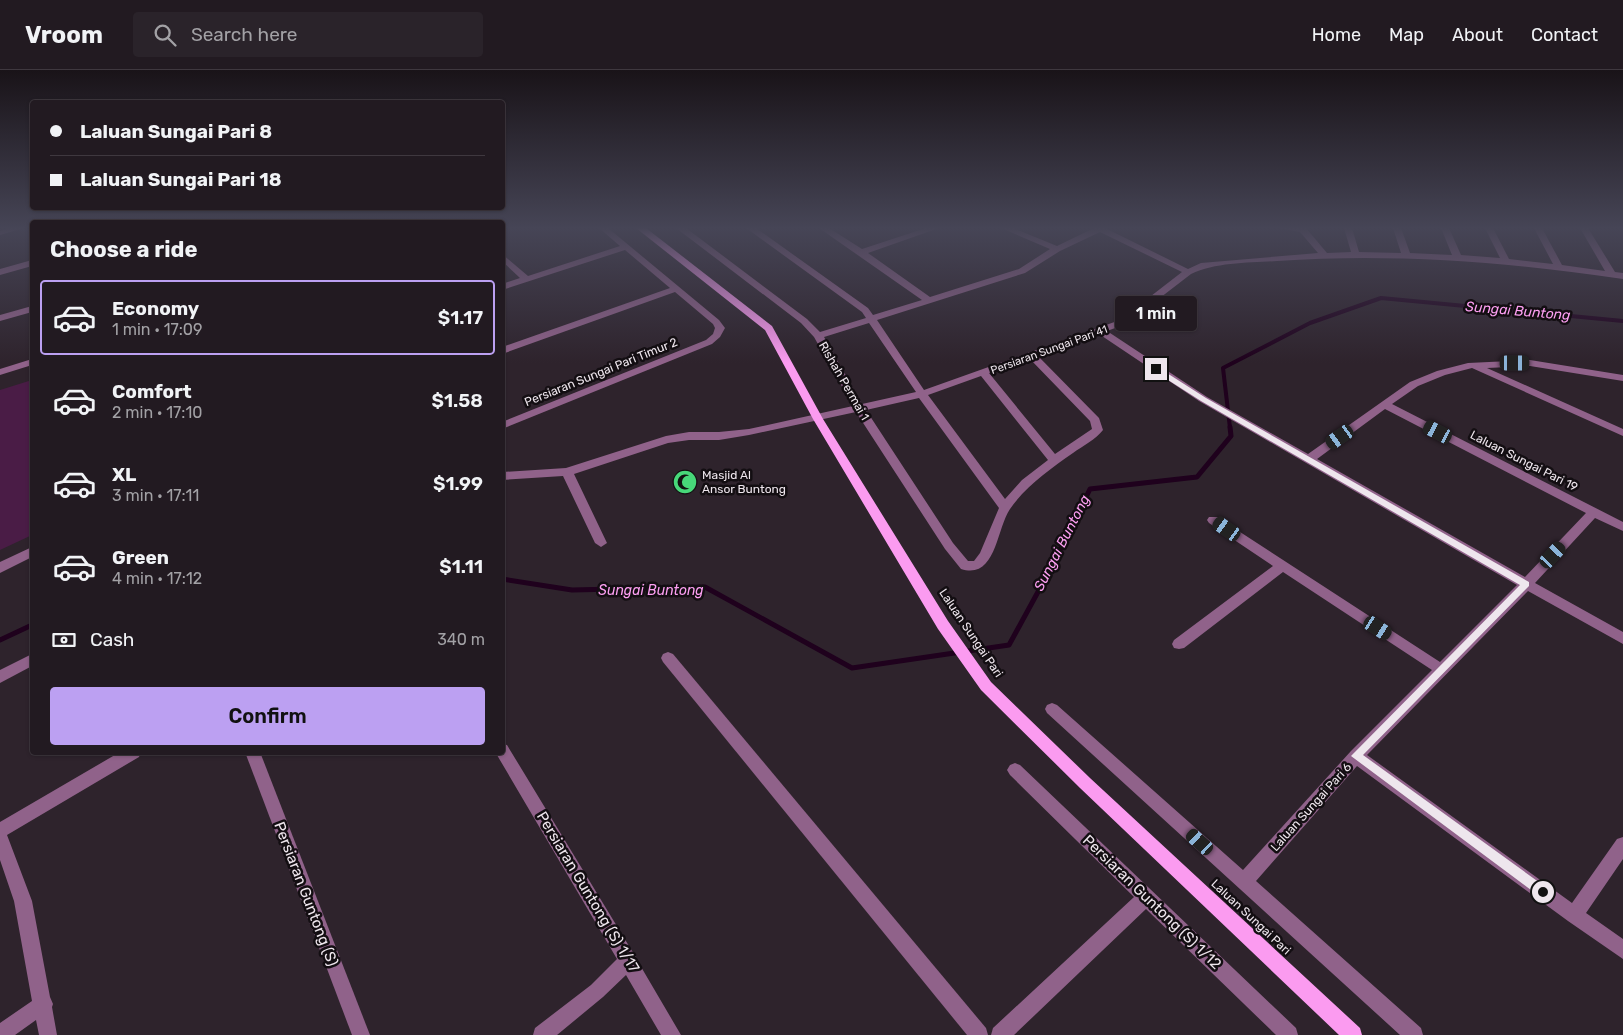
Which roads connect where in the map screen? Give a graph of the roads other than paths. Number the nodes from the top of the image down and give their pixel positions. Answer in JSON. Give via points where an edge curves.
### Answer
{"nodes":[{"id":1,"x":520,"y":273,"type":"edge"},
{"id":2,"x":545,"y":273,"type":"edge"},
{"id":3,"x":657,"y":273,"type":"edge"},
{"id":4,"x":698,"y":273,"type":"edge"},
{"id":5,"x":740,"y":273,"type":"edge"},
{"id":6,"x":816,"y":273,"type":"edge"},
{"id":7,"x":890,"y":273,"type":"edge"},
{"id":8,"x":1015,"y":273,"type":"edge"},
{"id":9,"x":1187,"y":273,"type":"edge"},
{"id":10,"x":1599,"y":273,"type":"edge"},
{"id":11,"x":1612,"y":275,"type":"joint"},
{"id":12,"x":1623,"y":276,"type":"edge"},
{"id":13,"x":526,"y":279,"type":"junction"},
{"id":14,"x":505,"y":286,"type":"edge"},
{"id":15,"x":676,"y":289,"type":"junction"},
{"id":16,"x":928,"y":300,"type":"junction"},
{"id":17,"x":30,"y":310,"type":"edge"},
{"id":18,"x":0,"y":318,"type":"edge"},
{"id":19,"x":873,"y":320,"type":"junction"},
{"id":20,"x":1102,"y":332,"type":"junction"},
{"id":21,"x":818,"y":336,"type":"junction"},
{"id":22,"x":505,"y":350,"type":"edge"},
{"id":23,"x":1033,"y":356,"type":"junction"},
{"id":24,"x":30,"y":363,"type":"edge"},
{"id":25,"x":1472,"y":365,"type":"junction"},
{"id":26,"x":0,"y":372,"type":"edge"},
{"id":27,"x":984,"y":374,"type":"junction"},
{"id":28,"x":1623,"y":378,"type":"edge"},
{"id":29,"x":922,"y":394,"type":"junction"},
{"id":30,"x":1386,"y":405,"type":"junction"},
{"id":31,"x":860,"y":409,"type":"junction"},
{"id":32,"x":818,"y":418,"type":"junction"},
{"id":33,"x":505,"y":425,"type":"edge"},
{"id":34,"x":1623,"y":433,"type":"edge"},
{"id":35,"x":1309,"y":458,"type":"junction"},
{"id":36,"x":1053,"y":459,"type":"junction"},
{"id":37,"x":567,"y":472,"type":"junction"},
{"id":38,"x":505,"y":476,"type":"edge"},
{"id":39,"x":1005,"y":507,"type":"junction"},
{"id":40,"x":1594,"y":512,"type":"junction"},
{"id":41,"x":1213,"y":520,"type":"dead end"},
{"id":42,"x":1623,"y":527,"type":"edge"},
{"id":43,"x":601,"y":543,"type":"dead end"},
{"id":44,"x":30,"y":553,"type":"edge"},
{"id":45,"x":1282,"y":566,"type":"junction"},
{"id":46,"x":0,"y":568,"type":"edge"},
{"id":47,"x":1526,"y":584,"type":"junction"},
{"id":48,"x":1623,"y":639,"type":"edge"},
{"id":49,"x":1179,"y":644,"type":"dead end"},
{"id":50,"x":668,"y":658,"type":"dead end"},
{"id":51,"x":30,"y":661,"type":"edge"},
{"id":52,"x":1442,"y":670,"type":"junction"},
{"id":53,"x":0,"y":677,"type":"edge"},
{"id":54,"x":1052,"y":709,"type":"dead end"},
{"id":55,"x":129,"y":755,"type":"edge"},
{"id":56,"x":253,"y":755,"type":"edge"},
{"id":57,"x":505,"y":755,"type":"edge"},
{"id":58,"x":1356,"y":756,"type":"junction"},
{"id":59,"x":1015,"y":770,"type":"dead end"},
{"id":60,"x":0,"y":831,"type":"edge"},
{"id":61,"x":0,"y":837,"type":"edge"},
{"id":62,"x":1623,"y":845,"type":"edge"},
{"id":63,"x":1244,"y":882,"type":"junction"},
{"id":64,"x":1146,"y":897,"type":"junction"},
{"id":65,"x":1574,"y":915,"type":"junction"},
{"id":66,"x":1623,"y":950,"type":"edge"},
{"id":67,"x":629,"y":959,"type":"junction"},
{"id":68,"x":44,"y":1004,"type":"junction"},
{"id":69,"x":0,"y":1034,"type":"edge"},
{"id":70,"x":48,"y":1035,"type":"edge"},
{"id":71,"x":361,"y":1035,"type":"edge"},
{"id":72,"x":542,"y":1035,"type":"edge"},
{"id":73,"x":672,"y":1035,"type":"edge"},
{"id":74,"x":978,"y":1035,"type":"edge"},
{"id":75,"x":1000,"y":1035,"type":"edge"},
{"id":76,"x":1289,"y":1035,"type":"edge"},
{"id":77,"x":1353,"y":1035,"type":"edge"},
{"id":78,"x":1414,"y":1035,"type":"edge"}],
"edges":[{"from":1,"to":13,"type":"street"},
{"from":2,"to":13,"type":"street"},
{"from":3,"to":15,"type":"street"},
{"from":4,"to":32,"type":"main road","name":"Laluan Sungai Pari","via":[[769,328]]},
{"from":5,"to":21,"type":"street","name":"Rishah Permai 1","via":[[804,321]]},
{"from":6,"to":19,"type":"street","via":[[855,300]]},
{"from":7,"to":16,"type":"street"},
{"from":8,"to":16,"type":"street"},
{"from":9,"to":20,"type":"street","name":"Persiaran Sungai Pari 41","via":[[1138,313]]},
{"from":10,"to":11,"type":"street","name":"Persiaran Sungai Pari 41"},
{"from":11,"to":12,"type":"street","name":"Persiaran Sungai Pari 41"},
{"from":13,"to":14,"type":"street"},
{"from":15,"to":22,"type":"street"},
{"from":15,"to":33,"type":"street","name":"Persiaran Sungai Pari Timur 2","via":[[720,328],[709,342]]},
{"from":16,"to":19,"type":"street"},
{"from":17,"to":18,"type":"street"},
{"from":19,"to":21,"type":"street"},
{"from":19,"to":29,"type":"street"},
{"from":20,"to":23,"type":"street","name":"Persiaran Sungai Pari 41"},
{"from":20,"to":35,"type":"street","via":[[1203,399]]},
{"from":21,"to":31,"type":"street","name":"Rishah Permai 1"},
{"from":23,"to":27,"type":"street","name":"Persiaran Sungai Pari 41"},
{"from":23,"to":36,"type":"street","via":[[1098,425],[1098,430]]},
{"from":24,"to":26,"type":"street"},
{"from":25,"to":28,"type":"street","via":[[1530,363]]},
{"from":25,"to":30,"type":"street","via":[[1414,384]]},
{"from":25,"to":34,"type":"street"},
{"from":27,"to":29,"type":"street","name":"Persiaran Sungai Pari 41"},
{"from":27,"to":36,"type":"street"},
{"from":29,"to":31,"type":"street","name":"Persiaran Sungai Pari 41"},
{"from":29,"to":39,"type":"street"},
{"from":30,"to":35,"type":"street"},
{"from":30,"to":40,"type":"street","name":"Laluan Sungai Pari 19"},
{"from":31,"to":32,"type":"street","name":"Persiaran Sungai Pari 41"},
{"from":31,"to":39,"type":"street","name":"Rishah Permai 1","via":[[961,563],[971,568],[983,559]]},
{"from":32,"to":37,"type":"street","name":"Persiaran Sungai Pari 41","via":[[749,432],[666,440]]},
{"from":32,"to":77,"type":"main road","name":"Laluan Sungai Pari","via":[[943,625],[986,686]]},
{"from":35,"to":47,"type":"street"},
{"from":36,"to":39,"type":"street"},
{"from":37,"to":38,"type":"street","name":"Persiaran Sungai Pari 41"},
{"from":37,"to":43,"type":"street"},
{"from":40,"to":42,"type":"street","name":"Laluan Sungai Pari 19"},
{"from":40,"to":47,"type":"street","name":"Laluan Sungai Pari 6"},
{"from":41,"to":45,"type":"street"},
{"from":44,"to":46,"type":"street"},
{"from":45,"to":49,"type":"street"},
{"from":45,"to":52,"type":"street"},
{"from":47,"to":48,"type":"street"},
{"from":47,"to":52,"type":"street","name":"Laluan Sungai Pari 6"},
{"from":50,"to":74,"type":"street"},
{"from":51,"to":53,"type":"street"},
{"from":52,"to":58,"type":"street","name":"Laluan Sungai Pari 6"},
{"from":54,"to":63,"type":"street"},
{"from":55,"to":60,"type":"street"},
{"from":56,"to":71,"type":"street","name":"Persiaran Guntong (S)"},
{"from":57,"to":67,"type":"street","name":"Persiaran Guntong (S) 1/17"},
{"from":58,"to":63,"type":"street","name":"Laluan Sungai Pari 6"},
{"from":58,"to":65,"type":"street"},
{"from":59,"to":64,"type":"street","name":"Persiaran Guntong (S) 1/12"},
{"from":61,"to":68,"type":"street","via":[[23,901]]},
{"from":62,"to":65,"type":"street"},
{"from":63,"to":78,"type":"street"},
{"from":64,"to":75,"type":"street"},
{"from":64,"to":76,"type":"street","name":"Persiaran Guntong (S) 1/12"},
{"from":65,"to":66,"type":"street"},
{"from":67,"to":72,"type":"street","via":[[597,991]]},
{"from":67,"to":73,"type":"street","name":"Persiaran Guntong (S) 1/17"},
{"from":68,"to":69,"type":"street"},
{"from":68,"to":70,"type":"street"}]}
